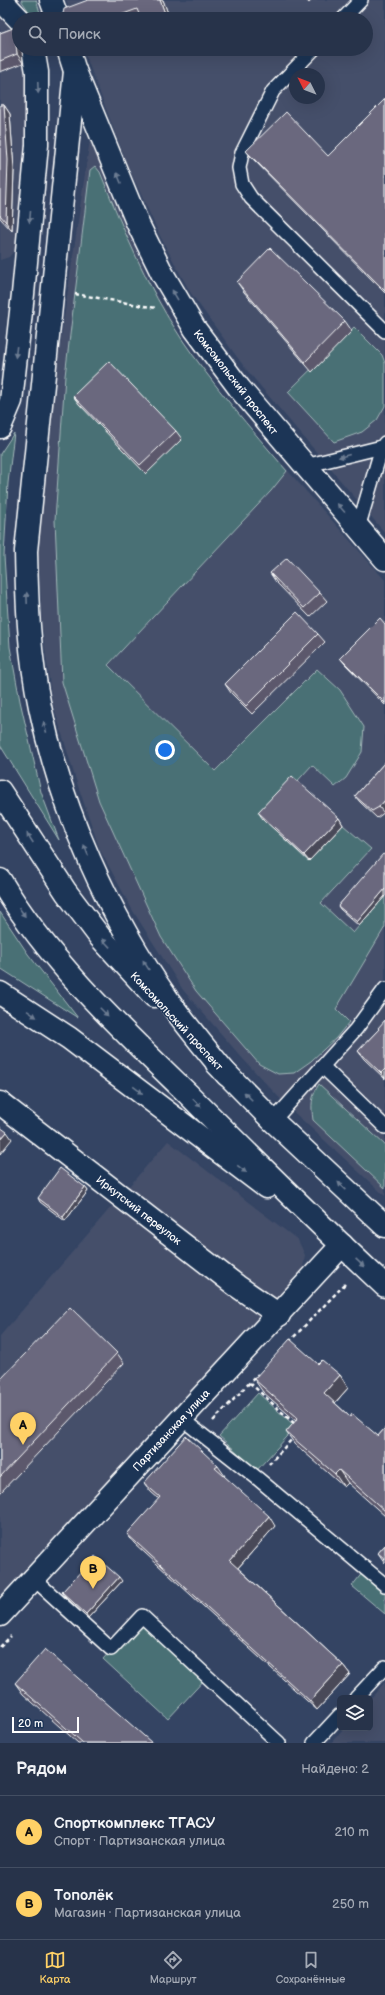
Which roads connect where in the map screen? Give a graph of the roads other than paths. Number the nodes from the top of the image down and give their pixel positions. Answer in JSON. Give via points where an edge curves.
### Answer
{"nodes":[{"id":1,"x":1,"y":0,"type":"edge"},
{"id":2,"x":51,"y":0,"type":"edge"},
{"id":3,"x":362,"y":0,"type":"edge"},
{"id":4,"x":12,"y":12,"type":"edge"},
{"id":5,"x":55,"y":12,"type":"edge"},
{"id":6,"x":350,"y":12,"type":"edge"},
{"id":7,"x":34,"y":56,"type":"edge"},
{"id":8,"x":70,"y":56,"type":"edge"},
{"id":9,"x":307,"y":56,"type":"edge"},
{"id":10,"x":75,"y":71,"type":"junction"},
{"id":11,"x":385,"y":331,"type":"edge"},
{"id":12,"x":0,"y":427,"type":"edge"},
{"id":13,"x":383,"y":445,"type":"edge"},
{"id":14,"x":305,"y":466,"type":"junction"},
{"id":15,"x":358,"y":528,"type":"junction"},
{"id":16,"x":385,"y":559,"type":"edge"},
{"id":17,"x":0,"y":792,"type":"edge"},
{"id":18,"x":0,"y":880,"type":"edge"},
{"id":19,"x":385,"y":989,"type":"edge"},
{"id":20,"x":0,"y":993,"type":"edge"},
{"id":21,"x":323,"y":1067,"type":"junction"},
{"id":22,"x":227,"y":1075,"type":"junction"},
{"id":23,"x":0,"y":1103,"type":"edge"},
{"id":24,"x":273,"y":1121,"type":"junction"},
{"id":25,"x":385,"y":1127,"type":"edge"},
{"id":26,"x":385,"y":1226,"type":"edge"},
{"id":27,"x":339,"y":1243,"type":"junction"},
{"id":28,"x":385,"y":1286,"type":"edge"},
{"id":29,"x":279,"y":1314,"type":"junction"},
{"id":30,"x":182,"y":1419,"type":"junction"},
{"id":31,"x":34,"y":1579,"type":"junction"},
{"id":32,"x":385,"y":1585,"type":"edge"},
{"id":33,"x":0,"y":1615,"type":"edge"},
{"id":34,"x":385,"y":1667,"type":"edge"},
{"id":35,"x":359,"y":1695,"type":"edge"},
{"id":36,"x":337,"y":1718,"type":"edge"},
{"id":37,"x":279,"y":1743,"type":"edge"},
{"id":38,"x":314,"y":1743,"type":"edge"}],
"edges":[{"from":1,"to":4,"type":"main road"},
{"from":2,"to":5,"type":"main road"},
{"from":3,"to":6,"type":"lane"},
{"from":7,"to":12,"type":"main road","one_way":true,"via":[[37,72],[37,145],[24,294],[11,401]]},
{"from":8,"to":10,"type":"main road","name":"Комсомольский проспект"},
{"from":9,"to":11,"type":"lane","via":[[273,91],[242,153],[239,168],[242,184],[251,198]]},
{"from":14,"to":10,"type":"main road","name":"Комсомольский проспект","one_way":true,"via":[[240,389],[194,329],[137,222]]},
{"from":22,"to":10,"type":"main road","one_way":true,"via":[[169,1001],[118,920],[87,852],[60,783],[40,707],[28,630],[26,551]]},
{"from":13,"to":14,"type":"lane","one_way":true},
{"from":13,"to":15,"type":"lane"},
{"from":15,"to":14,"type":"main road","name":"Комсомольский проспект","one_way":true},
{"from":15,"to":16,"type":"main road","name":"Комсомольский проспект"},
{"from":22,"to":17,"type":"main road","name":"Комсомольский проспект","one_way":true,"via":[[100,937],[66,892]]},
{"from":18,"to":27,"type":"main road","one_way":true,"via":[[44,944],[93,1001]]},
{"from":19,"to":21,"type":"lane","via":[[356,1029]]},
{"from":20,"to":27,"type":"main road","one_way":true,"via":[[69,1038]]},
{"from":21,"to":24,"type":"lane"},
{"from":21,"to":25,"type":"lane"},
{"from":24,"to":22,"type":"main road","name":"Комсомольский проспект","one_way":true},
{"from":23,"to":29,"type":"main road","name":"Иркутский переулок","via":[[237,1286]]},
{"from":26,"to":24,"type":"main road","name":"Комсомольский проспект","one_way":true},
{"from":27,"to":28,"type":"main road","one_way":true},
{"from":27,"to":29,"type":"main road","name":"Партизанская улица"},
{"from":29,"to":30,"type":"main road","name":"Партизанская улица"},
{"from":30,"to":31,"type":"main road","name":"Партизанская улица"},
{"from":30,"to":32,"type":"lane"},
{"from":31,"to":33,"type":"main road","name":"Партизанская улица"},
{"from":31,"to":37,"type":"lane","via":[[111,1648],[142,1616]]},
{"from":34,"to":35,"type":"lane"},
{"from":36,"to":38,"type":"lane"}]}
